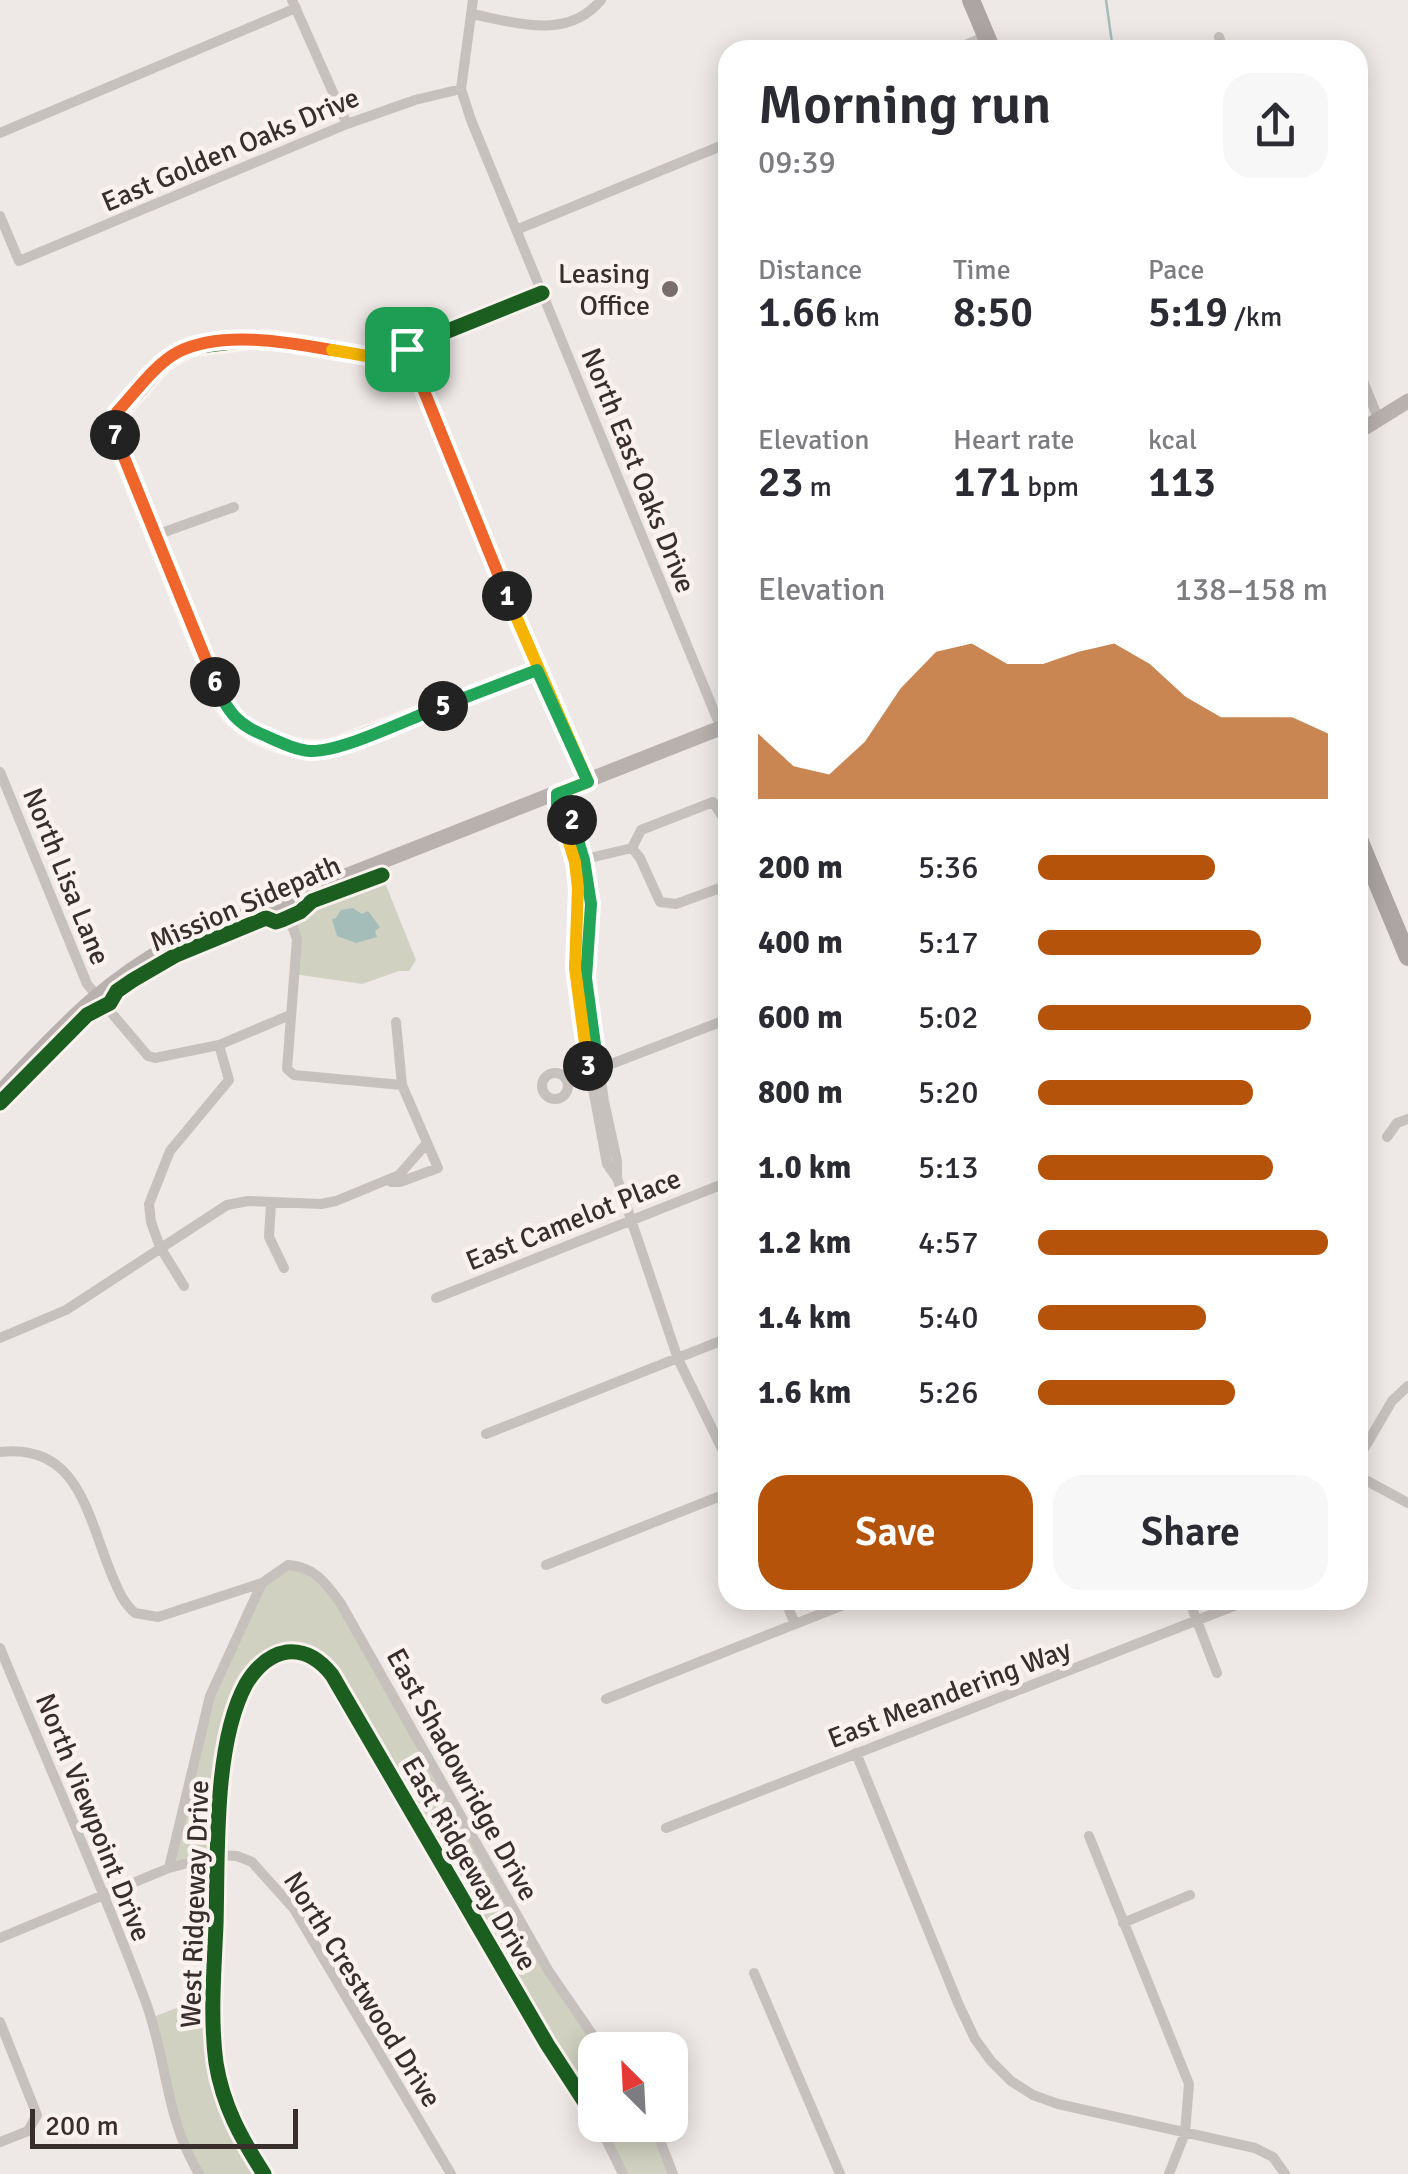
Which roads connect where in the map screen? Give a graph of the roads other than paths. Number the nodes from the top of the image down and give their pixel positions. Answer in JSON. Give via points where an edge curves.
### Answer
{"nodes":[{"id":1,"x":473,"y":0,"type":"edge"},
{"id":2,"x":601,"y":0,"type":"edge"},
{"id":3,"x":971,"y":0,"type":"edge"},
{"id":4,"x":294,"y":4,"type":"edge"},
{"id":5,"x":470,"y":14,"type":"junction"},
{"id":6,"x":988,"y":40,"type":"edge"},
{"id":7,"x":461,"y":89,"type":"junction"},
{"id":8,"x":347,"y":124,"type":"junction"},
{"id":9,"x":0,"y":133,"type":"edge"},
{"id":10,"x":718,"y":147,"type":"edge"},
{"id":11,"x":0,"y":216,"type":"edge"},
{"id":12,"x":516,"y":230,"type":"junction"},
{"id":13,"x":542,"y":293,"type":"junction"},
{"id":14,"x":407,"y":349,"type":"junction"},
{"id":15,"x":1368,"y":394,"type":"edge"},
{"id":16,"x":1408,"y":401,"type":"edge"},
{"id":17,"x":1378,"y":420,"type":"junction"},
{"id":18,"x":1368,"y":426,"type":"edge"},
{"id":19,"x":234,"y":507,"type":"dead end"},
{"id":20,"x":156,"y":535,"type":"junction"},
{"id":21,"x":537,"y":670,"type":"junction"},
{"id":22,"x":718,"y":713,"type":"edge"},
{"id":23,"x":718,"y":729,"type":"edge"},
{"id":24,"x":0,"y":772,"type":"edge"},
{"id":25,"x":588,"y":782,"type":"junction"},
{"id":26,"x":557,"y":794,"type":"junction"},
{"id":27,"x":718,"y":810,"type":"edge"},
{"id":28,"x":632,"y":848,"type":"junction"},
{"id":29,"x":580,"y":861,"type":"junction"},
{"id":30,"x":1368,"y":861,"type":"edge"},
{"id":31,"x":718,"y":889,"type":"edge"},
{"id":32,"x":282,"y":899,"type":"junction"},
{"id":33,"x":1407,"y":954,"type":"edge"},
{"id":34,"x":95,"y":995,"type":"junction"},
{"id":35,"x":290,"y":1015,"type":"junction"},
{"id":36,"x":396,"y":1022,"type":"dead end"},
{"id":37,"x":718,"y":1023,"type":"edge"},
{"id":38,"x":218,"y":1045,"type":"junction"},
{"id":39,"x":594,"y":1069,"type":"junction"},
{"id":40,"x":567,"y":1081,"type":"dead end"},
{"id":41,"x":402,"y":1085,"type":"junction"},
{"id":42,"x":0,"y":1092,"type":"edge"},
{"id":43,"x":1408,"y":1119,"type":"edge"},
{"id":44,"x":1387,"y":1137,"type":"dead end"},
{"id":45,"x":426,"y":1143,"type":"junction"},
{"id":46,"x":386,"y":1182,"type":"junction"},
{"id":47,"x":718,"y":1186,"type":"edge"},
{"id":48,"x":271,"y":1202,"type":"junction"},
{"id":49,"x":630,"y":1220,"type":"junction"},
{"id":50,"x":160,"y":1247,"type":"junction"},
{"id":51,"x":284,"y":1268,"type":"dead end"},
{"id":52,"x":184,"y":1286,"type":"dead end"},
{"id":53,"x":436,"y":1298,"type":"dead end"},
{"id":54,"x":0,"y":1338,"type":"edge"},
{"id":55,"x":718,"y":1342,"type":"edge"},
{"id":56,"x":678,"y":1359,"type":"junction"},
{"id":57,"x":1408,"y":1386,"type":"edge"},
{"id":58,"x":486,"y":1434,"type":"dead end"},
{"id":59,"x":718,"y":1441,"type":"edge"},
{"id":60,"x":1368,"y":1442,"type":"edge"},
{"id":61,"x":0,"y":1452,"type":"edge"},
{"id":62,"x":1368,"y":1481,"type":"edge"},
{"id":63,"x":718,"y":1497,"type":"edge"},
{"id":64,"x":1408,"y":1503,"type":"edge"},
{"id":65,"x":546,"y":1565,"type":"dead end"},
{"id":66,"x":262,"y":1584,"type":"junction"},
{"id":67,"x":790,"y":1610,"type":"edge"},
{"id":68,"x":831,"y":1610,"type":"edge"},
{"id":69,"x":1193,"y":1610,"type":"edge"},
{"id":70,"x":1225,"y":1610,"type":"edge"},
{"id":71,"x":1197,"y":1622,"type":"junction"},
{"id":72,"x":795,"y":1624,"type":"junction"},
{"id":73,"x":0,"y":1648,"type":"edge"},
{"id":74,"x":289,"y":1652,"type":"joint"},
{"id":75,"x":1217,"y":1674,"type":"dead end"},
{"id":76,"x":606,"y":1699,"type":"dead end"},
{"id":77,"x":856,"y":1753,"type":"junction"},
{"id":78,"x":666,"y":1828,"type":"dead end"},
{"id":79,"x":1088,"y":1836,"type":"dead end"},
{"id":80,"x":218,"y":1855,"type":"junction"},
{"id":81,"x":170,"y":1868,"type":"junction"},
{"id":82,"x":102,"y":1896,"type":"junction"},
{"id":83,"x":1190,"y":1896,"type":"dead end"},
{"id":84,"x":1123,"y":1923,"type":"junction"},
{"id":85,"x":0,"y":1938,"type":"edge"},
{"id":86,"x":754,"y":1973,"type":"dead end"},
{"id":87,"x":0,"y":2022,"type":"edge"},
{"id":88,"x":591,"y":2032,"type":"edge"},
{"id":89,"x":578,"y":2092,"type":"edge"},
{"id":90,"x":1185,"y":2132,"type":"junction"},
{"id":91,"x":0,"y":2142,"type":"edge"},
{"id":92,"x":607,"y":2142,"type":"edge"},
{"id":93,"x":661,"y":2142,"type":"edge"},
{"id":94,"x":199,"y":2174,"type":"edge"},
{"id":95,"x":264,"y":2174,"type":"edge"},
{"id":96,"x":451,"y":2174,"type":"edge"},
{"id":97,"x":623,"y":2174,"type":"edge"},
{"id":98,"x":673,"y":2174,"type":"edge"},
{"id":99,"x":840,"y":2174,"type":"edge"},
{"id":100,"x":1169,"y":2174,"type":"edge"},
{"id":101,"x":1286,"y":2174,"type":"edge"}],
"edges":[{"from":1,"to":5,"type":"street","name":"North East Oaks Drive"},
{"from":2,"to":5,"type":"street","via":[[588,16],[565,26]]},
{"from":3,"to":6,"type":"main road"},
{"from":4,"to":8,"type":"street"},
{"from":4,"to":9,"type":"street"},
{"from":5,"to":7,"type":"street","name":"North East Oaks Drive"},
{"from":7,"to":8,"type":"street","name":"East Golden Oaks Drive"},
{"from":7,"to":12,"type":"street","name":"North East Oaks Drive"},
{"from":8,"to":11,"type":"street","name":"East Golden Oaks Drive","via":[[19,261]]},
{"from":10,"to":12,"type":"street"},
{"from":12,"to":13,"type":"street","name":"North East Oaks Drive"},
{"from":13,"to":14,"type":"street"},
{"from":13,"to":22,"type":"street","name":"North East Oaks Drive"},
{"from":14,"to":20,"type":"street","via":[[367,356],[249,340],[191,347],[164,362],[117,412],[114,430]]},
{"from":14,"to":21,"type":"street"},
{"from":15,"to":17,"type":"street"},
{"from":16,"to":17,"type":"main road"},
{"from":17,"to":18,"type":"main road"},
{"from":19,"to":20,"type":"street"},
{"from":20,"to":21,"type":"street","via":[[230,714],[286,745],[329,749]]},
{"from":21,"to":25,"type":"street"},
{"from":23,"to":25,"type":"main road"},
{"from":24,"to":34,"type":"street","name":"North Lisa Lane"},
{"from":25,"to":26,"type":"main road"},
{"from":26,"to":29,"type":"street","via":[[557,810]]},
{"from":26,"to":32,"type":"main road"},
{"from":27,"to":28,"type":"street","via":[[713,802],[641,830]]},
{"from":28,"to":29,"type":"street"},
{"from":28,"to":31,"type":"street","via":[[660,902],[676,904]]},
{"from":29,"to":39,"type":"street","via":[[577,1002]]},
{"from":30,"to":33,"type":"main road"},
{"from":32,"to":34,"type":"main road","via":[[172,944]]},
{"from":32,"to":35,"type":"street","via":[[297,939]]},
{"from":34,"to":38,"type":"street","name":"North Lisa Lane","via":[[148,1056]]},
{"from":34,"to":42,"type":"main road"},
{"from":35,"to":38,"type":"street"},
{"from":35,"to":41,"type":"street","via":[[290,1072]]},
{"from":36,"to":41,"type":"street"},
{"from":37,"to":39,"type":"street"},
{"from":38,"to":50,"type":"street","via":[[229,1080],[170,1151],[149,1204]]},
{"from":39,"to":40,"type":"street"},
{"from":39,"to":49,"type":"street","via":[[607,1164]]},
{"from":41,"to":45,"type":"street"},
{"from":43,"to":44,"type":"street"},
{"from":45,"to":46,"type":"street"},
{"from":45,"to":46,"type":"street","via":[[438,1168]]},
{"from":46,"to":48,"type":"street","via":[[321,1204]]},
{"from":47,"to":49,"type":"street","name":"East Camelot Place"},
{"from":48,"to":50,"type":"street","via":[[227,1205]]},
{"from":48,"to":51,"type":"street","via":[[269,1237]]},
{"from":49,"to":53,"type":"street","name":"East Camelot Place"},
{"from":49,"to":56,"type":"street"},
{"from":50,"to":52,"type":"street"},
{"from":50,"to":54,"type":"street","via":[[66,1310]]},
{"from":55,"to":56,"type":"street"},
{"from":56,"to":58,"type":"street"},
{"from":56,"to":59,"type":"street"},
{"from":57,"to":60,"type":"street"},
{"from":61,"to":66,"type":"street","via":[[40,1453],[56,1461],[136,1614],[158,1617]]},
{"from":62,"to":64,"type":"street"},
{"from":63,"to":65,"type":"street"},
{"from":66,"to":81,"type":"street","via":[[210,1696]]},
{"from":66,"to":88,"type":"street","name":"East Shadowridge Drive","via":[[288,1564],[305,1566],[329,1587],[548,1970]]},
{"from":67,"to":72,"type":"street"},
{"from":68,"to":72,"type":"street"},
{"from":69,"to":71,"type":"street"},
{"from":70,"to":71,"type":"street","name":"East Meandering Way"},
{"from":71,"to":75,"type":"street"},
{"from":71,"to":77,"type":"street","name":"East Meandering Way"},
{"from":72,"to":76,"type":"street"},
{"from":73,"to":82,"type":"street","name":"North Viewpoint Drive"},
{"from":74,"to":80,"type":"street","name":"West Ridgeway Drive","via":[[258,1668],[237,1707],[225,1750]]},
{"from":74,"to":89,"type":"street","name":"East Ridgeway Drive","via":[[318,1660],[332,1676]]},
{"from":77,"to":78,"type":"street","name":"East Meandering Way"},
{"from":77,"to":90,"type":"street","via":[[958,2004],[991,2062],[1011,2081],[1058,2104]]},
{"from":79,"to":84,"type":"street"},
{"from":80,"to":81,"type":"street"},
{"from":80,"to":95,"type":"street","name":"West Ridgeway Drive","via":[[216,2061],[230,2116]]},
{"from":80,"to":96,"type":"street","name":"North Crestwood Drive","via":[[252,1862],[287,1900]]},
{"from":81,"to":82,"type":"street"},
{"from":82,"to":85,"type":"street"},
{"from":82,"to":94,"type":"street","name":"North Viewpoint Drive","via":[[146,2001],[170,2108]]},
{"from":83,"to":84,"type":"street"},
{"from":84,"to":90,"type":"street","via":[[1189,2084]]},
{"from":86,"to":99,"type":"street"},
{"from":87,"to":91,"type":"street","via":[[38,2115],[28,2131]]},
{"from":90,"to":100,"type":"street"},
{"from":90,"to":101,"type":"street","via":[[1255,2148],[1273,2156]]},
{"from":92,"to":97,"type":"street"},
{"from":93,"to":98,"type":"street"}]}
